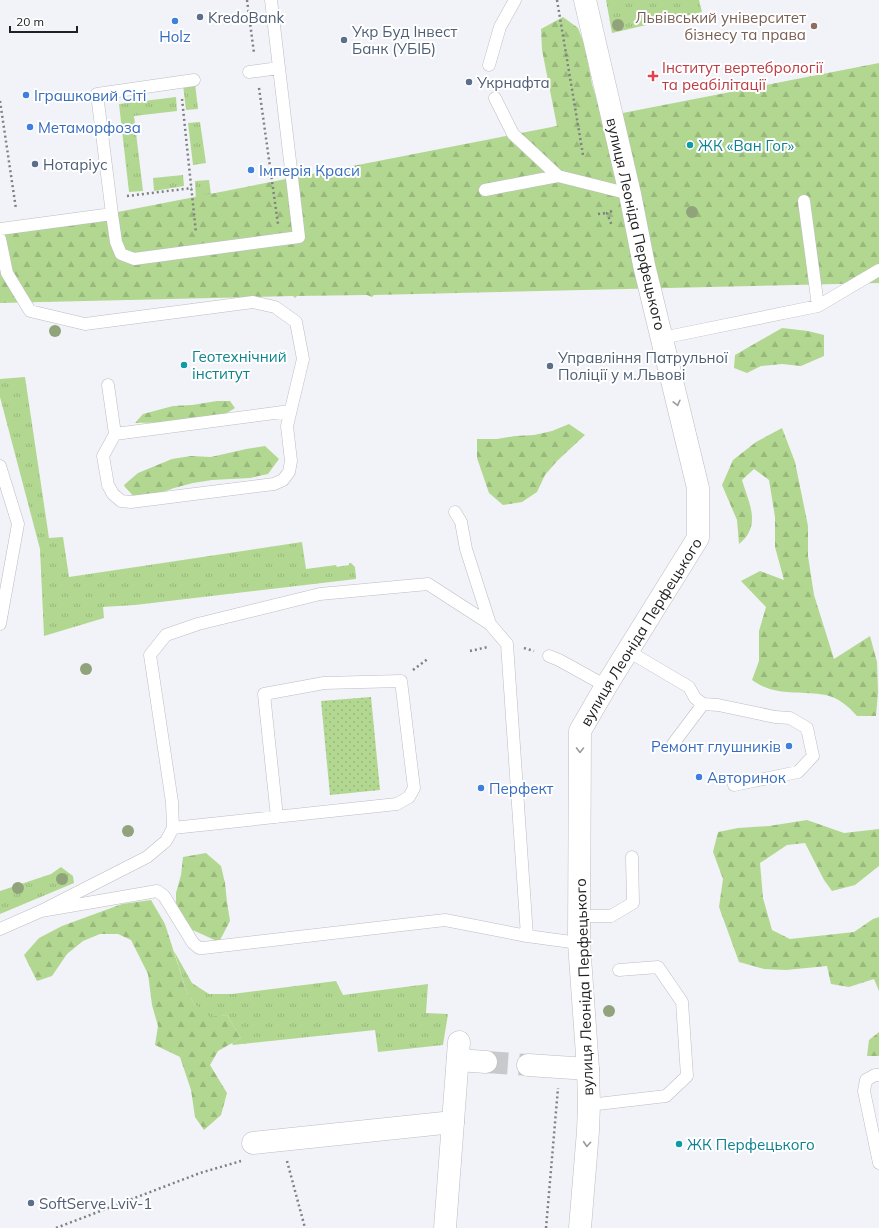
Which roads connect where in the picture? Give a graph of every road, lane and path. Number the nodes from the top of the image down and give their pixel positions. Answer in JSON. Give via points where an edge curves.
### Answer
{"nodes":[{"id":1,"x":247,"y":0,"type":"edge"},
{"id":2,"x":271,"y":0,"type":"edge"},
{"id":3,"x":515,"y":0,"type":"edge"},
{"id":4,"x":558,"y":0,"type":"edge"},
{"id":5,"x":585,"y":0,"type":"edge"},
{"id":6,"x":489,"y":65,"type":"dead end"},
{"id":7,"x":279,"y":68,"type":"junction"},
{"id":8,"x":253,"y":72,"type":"junction"},
{"id":9,"x":194,"y":80,"type":"dead end"},
{"id":10,"x":180,"y":82,"type":"junction"},
{"id":11,"x":496,"y":98,"type":"dead end"},
{"id":12,"x":0,"y":101,"type":"edge"},
{"id":13,"x":583,"y":155,"type":"dead end"},
{"id":14,"x":558,"y":176,"type":"junction"},
{"id":15,"x":192,"y":188,"type":"junction"},
{"id":16,"x":126,"y":189,"type":"dead end"},
{"id":17,"x":486,"y":190,"type":"dead end"},
{"id":18,"x":630,"y":194,"type":"junction"},
{"id":19,"x":126,"y":196,"type":"junction"},
{"id":20,"x":804,"y":201,"type":"dead end"},
{"id":21,"x":127,"y":203,"type":"dead end"},
{"id":22,"x":16,"y":209,"type":"dead end"},
{"id":23,"x":607,"y":213,"type":"dead end"},
{"id":24,"x":112,"y":214,"type":"junction"},
{"id":25,"x":598,"y":214,"type":"dead end"},
{"id":26,"x":278,"y":227,"type":"dead end"},
{"id":27,"x":0,"y":229,"type":"edge"},
{"id":28,"x":197,"y":237,"type":"dead end"},
{"id":29,"x":0,"y":239,"type":"edge"},
{"id":30,"x":879,"y":270,"type":"edge"},
{"id":31,"x":818,"y":306,"type":"junction"},
{"id":32,"x":662,"y":338,"type":"junction"},
{"id":33,"x":108,"y":386,"type":"dead end"},
{"id":34,"x":290,"y":410,"type":"junction"},
{"id":35,"x":116,"y":434,"type":"junction"},
{"id":36,"x":0,"y":466,"type":"edge"},
{"id":37,"x":454,"y":512,"type":"dead end"},
{"id":38,"x":0,"y":624,"type":"edge"},
{"id":39,"x":490,"y":624,"type":"junction"},
{"id":40,"x":628,"y":651,"type":"junction"},
{"id":41,"x":549,"y":656,"type":"dead end"},
{"id":42,"x":606,"y":686,"type":"junction"},
{"id":43,"x":703,"y":704,"type":"junction"},
{"id":44,"x":673,"y":744,"type":"dead end"},
{"id":45,"x":734,"y":785,"type":"dead end"},
{"id":46,"x":277,"y":817,"type":"junction"},
{"id":47,"x":173,"y":828,"type":"junction"},
{"id":48,"x":632,"y":857,"type":"dead end"},
{"id":49,"x":41,"y":911,"type":"junction"},
{"id":50,"x":579,"y":916,"type":"junction"},
{"id":51,"x":0,"y":929,"type":"edge"},
{"id":52,"x":527,"y":936,"type":"junction"},
{"id":53,"x":579,"y":942,"type":"junction"},
{"id":54,"x":619,"y":970,"type":"dead end"},
{"id":55,"x":486,"y":1062,"type":"tunnel mouth"},
{"id":56,"x":528,"y":1065,"type":"tunnel mouth"},
{"id":57,"x":559,"y":1068,"type":"junction"},
{"id":58,"x":588,"y":1069,"type":"junction"},
{"id":59,"x":879,"y":1075,"type":"edge"},
{"id":60,"x":589,"y":1105,"type":"junction"},
{"id":61,"x":453,"y":1122,"type":"junction"},
{"id":62,"x":253,"y":1144,"type":"dead end"},
{"id":63,"x":286,"y":1158,"type":"dead end"},
{"id":64,"x":879,"y":1163,"type":"edge"},
{"id":65,"x":306,"y":1228,"type":"edge"},
{"id":66,"x":444,"y":1228,"type":"edge"},
{"id":67,"x":546,"y":1228,"type":"edge"},
{"id":68,"x":580,"y":1228,"type":"edge"}],
"edges":[{"from":1,"to":8,"type":"path"},
{"from":2,"to":7,"type":"lane"},
{"from":3,"to":6,"type":"lane","via":[[500,27]]},
{"from":4,"to":13,"type":"path"},
{"from":5,"to":18,"type":"street","name":"вулиця Леоніда Перфецького"},
{"from":7,"to":8,"type":"lane"},
{"from":7,"to":24,"type":"lane","via":[[299,237],[134,259],[121,254],[116,242]]},
{"from":8,"to":26,"type":"path"},
{"from":9,"to":10,"type":"lane"},
{"from":10,"to":15,"type":"path"},
{"from":10,"to":24,"type":"lane","via":[[98,94]]},
{"from":11,"to":14,"type":"lane","via":[[513,134]]},
{"from":12,"to":22,"type":"path"},
{"from":14,"to":17,"type":"lane"},
{"from":14,"to":18,"type":"lane"},
{"from":15,"to":19,"type":"path"},
{"from":15,"to":28,"type":"path"},
{"from":16,"to":19,"type":"path"},
{"from":18,"to":32,"type":"street","name":"вулиця Леоніда Перфецького"},
{"from":19,"to":21,"type":"path"},
{"from":20,"to":31,"type":"lane"},
{"from":23,"to":25,"type":"path"},
{"from":24,"to":27,"type":"lane"},
{"from":29,"to":34,"type":"lane","via":[[7,273],[30,311],[85,324],[253,302],[275,307],[296,322],[303,359]]},
{"from":30,"to":31,"type":"lane"},
{"from":31,"to":32,"type":"lane"},
{"from":32,"to":40,"type":"street","name":"вулиця Леоніда Перфецького","one_way":true,"via":[[698,488],[698,538]]},
{"from":33,"to":35,"type":"lane"},
{"from":34,"to":35,"type":"lane"},
{"from":34,"to":35,"type":"lane","via":[[286,426],[291,461],[289,472],[283,480],[274,484],[131,502],[121,501],[108,485],[103,456]]},
{"from":36,"to":38,"type":"lane","via":[[18,524]]},
{"from":37,"to":39,"type":"lane","via":[[461,522],[466,549]]},
{"from":39,"to":47,"type":"lane","via":[[428,584],[320,594],[198,624],[166,635],[150,655],[172,802]]},
{"from":39,"to":52,"type":"lane","via":[[507,644]]},
{"from":40,"to":42,"type":"street","name":"вулиця Леоніда Перфецького"},
{"from":40,"to":43,"type":"lane","via":[[689,687],[695,698]]},
{"from":41,"to":42,"type":"lane"},
{"from":42,"to":50,"type":"street","name":"вулиця Леоніда Перфецького","one_way":true,"via":[[580,731]]},
{"from":43,"to":44,"type":"lane"},
{"from":43,"to":45,"type":"lane","via":[[790,718],[807,728],[813,756],[798,772]]},
{"from":46,"to":46,"type":"lane","via":[[264,694],[324,683],[400,681],[414,788],[409,797],[397,804]]},
{"from":46,"to":47,"type":"lane"},
{"from":47,"to":49,"type":"lane","via":[[166,841],[147,857]]},
{"from":48,"to":50,"type":"lane","via":[[633,903],[611,916]]},
{"from":49,"to":51,"type":"lane"},
{"from":49,"to":52,"type":"lane","via":[[157,891],[164,896],[193,943],[199,948],[445,920]]},
{"from":50,"to":53,"type":"street","name":"вулиця Леоніда Перфецького"},
{"from":52,"to":53,"type":"lane"},
{"from":53,"to":58,"type":"street","name":"вулиця Леоніда Перфецького"},
{"from":54,"to":60,"type":"lane","via":[[658,967],[682,1002],[687,1076],[666,1096]]},
{"from":55,"to":61,"type":"street","via":[[459,1051]]},
{"from":56,"to":57,"type":"street"},
{"from":57,"to":58,"type":"street"},
{"from":57,"to":67,"type":"path"},
{"from":58,"to":60,"type":"street","name":"вулиця Леоніда Перфецького"},
{"from":59,"to":64,"type":"lane","via":[[866,1080],[864,1090]]},
{"from":60,"to":68,"type":"street","name":"вулиця Леоніда Перфецького","one_way":true},
{"from":61,"to":62,"type":"street"},
{"from":61,"to":66,"type":"street"},
{"from":63,"to":65,"type":"path"}]}
